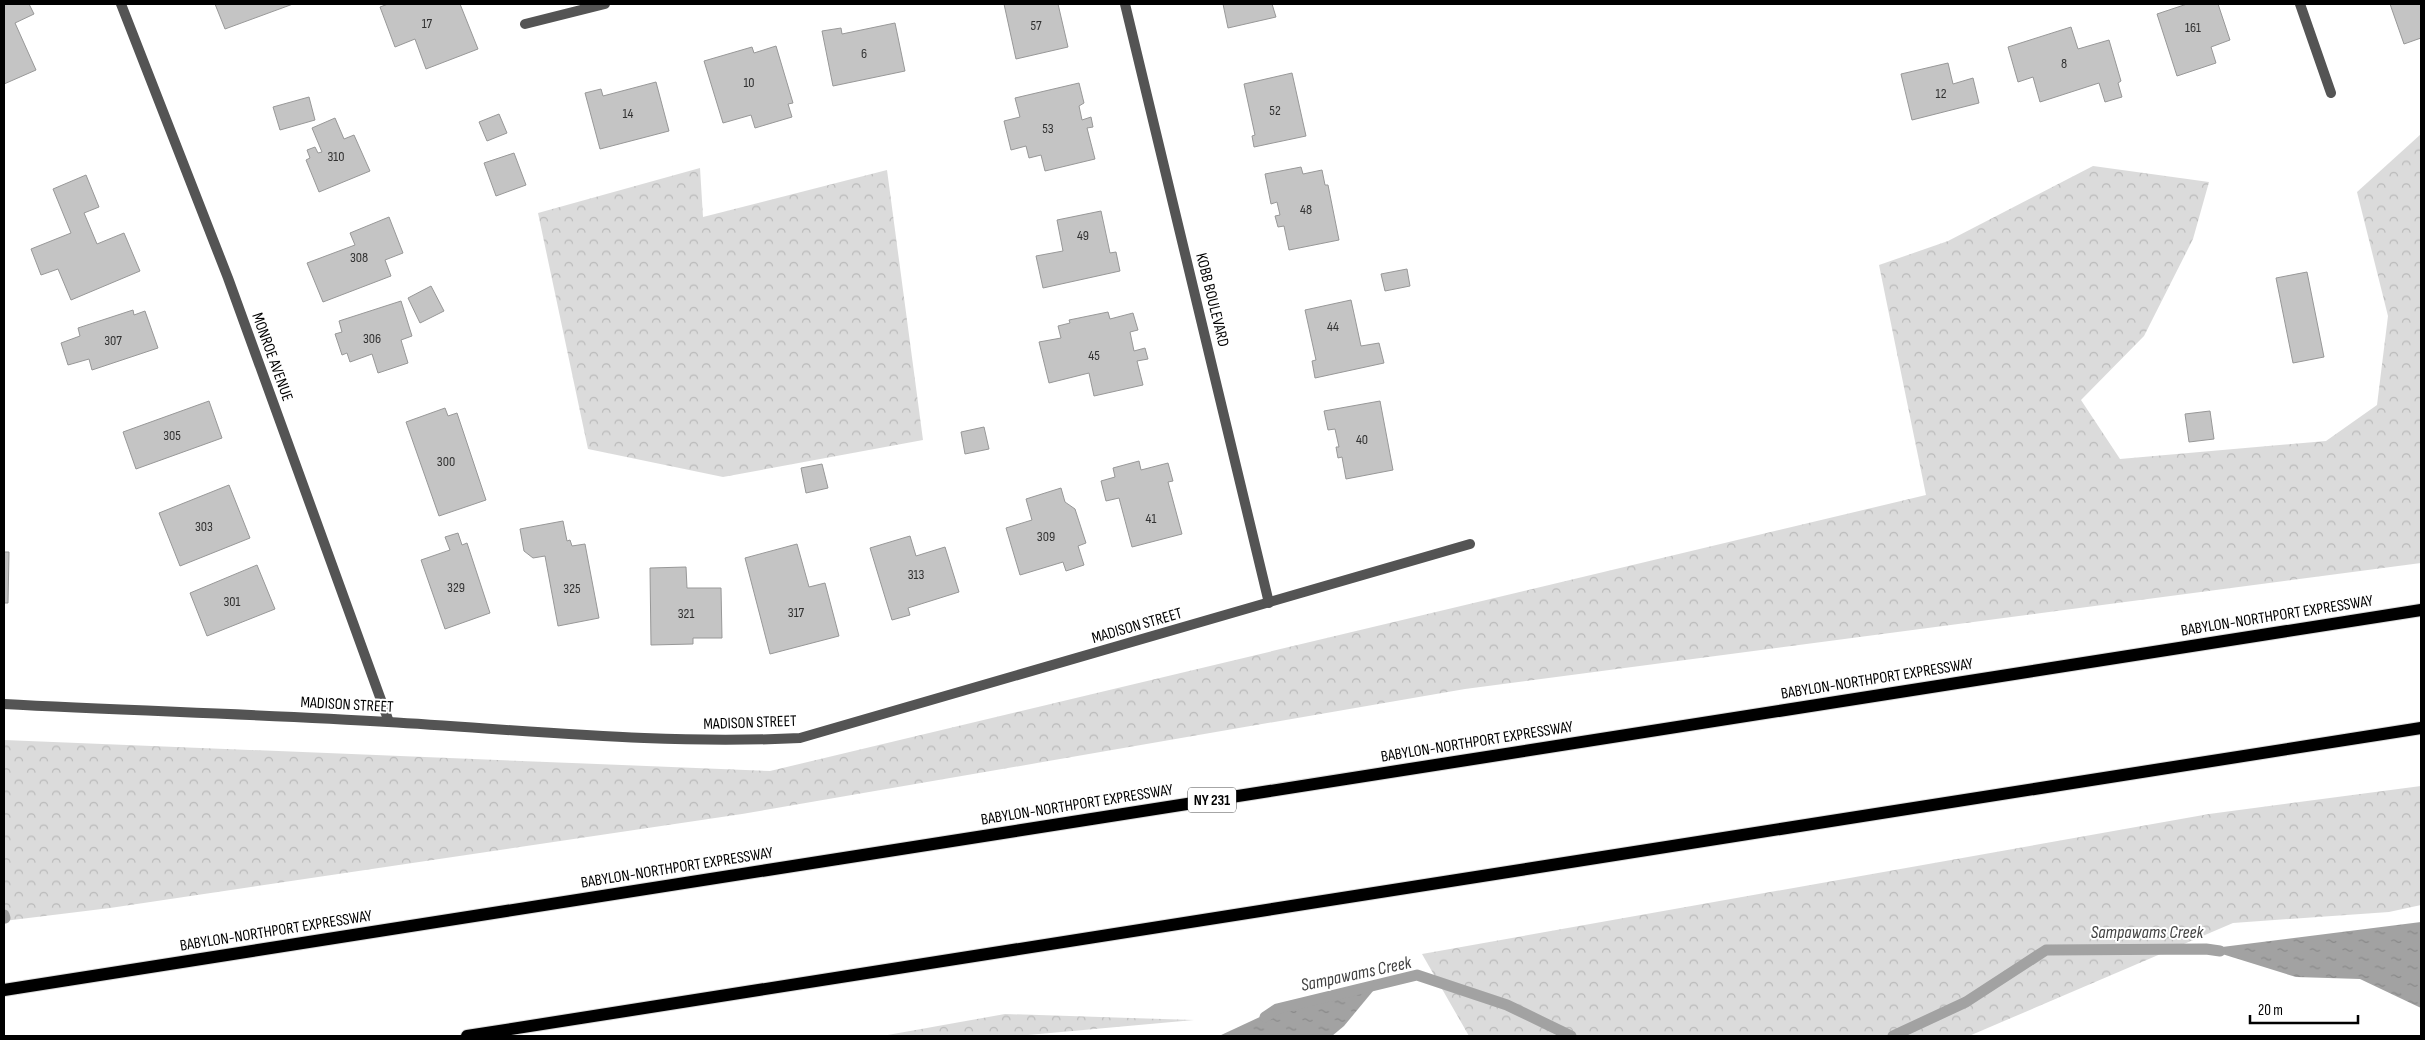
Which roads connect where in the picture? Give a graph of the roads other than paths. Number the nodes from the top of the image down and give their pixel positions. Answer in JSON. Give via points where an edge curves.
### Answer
{"nodes":[{"id":1,"x":121,"y":4,"type":"edge"},
{"id":2,"x":605,"y":4,"type":"edge"},
{"id":3,"x":1125,"y":4,"type":"edge"},
{"id":4,"x":2300,"y":4,"type":"edge"},
{"id":5,"x":525,"y":24,"type":"dead end"},
{"id":6,"x":2331,"y":93,"type":"dead end"},
{"id":7,"x":1470,"y":544,"type":"dead end"},
{"id":8,"x":1269,"y":604,"type":"junction"},
{"id":9,"x":2421,"y":610,"type":"edge"},
{"id":10,"x":4,"y":704,"type":"edge"},
{"id":11,"x":389,"y":722,"type":"junction"},
{"id":12,"x":2421,"y":728,"type":"edge"},
{"id":13,"x":4,"y":990,"type":"edge"},
{"id":14,"x":467,"y":1036,"type":"edge"}],
"edges":[{"from":1,"to":11,"type":"street","name":"MONROE AVENUE","via":[[228,278]]},
{"from":2,"to":5,"type":"street"},
{"from":3,"to":8,"type":"street","name":"KOBB BOULEVARD"},
{"from":4,"to":6,"type":"street"},
{"from":7,"to":8,"type":"street","name":"MADISON STREET"},
{"from":8,"to":11,"type":"street","name":"MADISON STREET","via":[[800,738],[737,741],[548,735]]},
{"from":9,"to":13,"type":"main road","name":"BABYLON-NORTHPORT EXPRESSWAY","number":"NY 231"},
{"from":10,"to":11,"type":"street","name":"MADISON STREET"},
{"from":12,"to":14,"type":"main road"}]}
